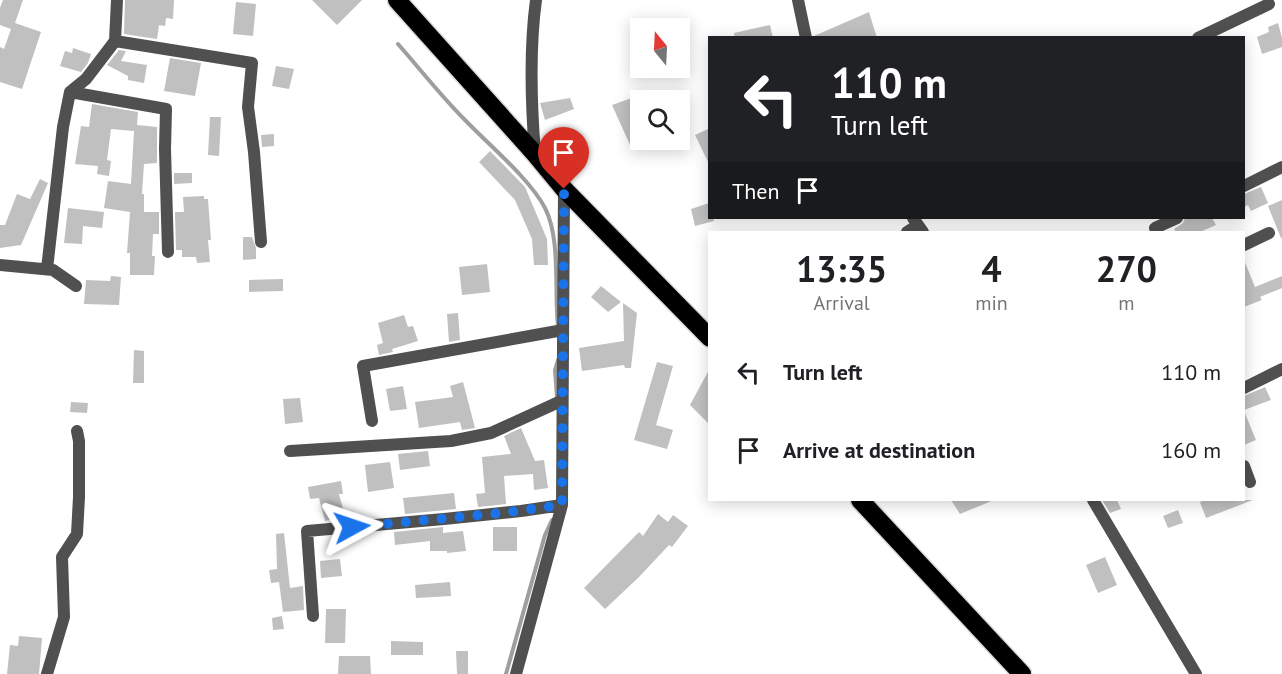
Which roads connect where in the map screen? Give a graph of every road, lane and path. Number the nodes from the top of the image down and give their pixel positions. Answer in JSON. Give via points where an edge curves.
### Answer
{"nodes":[{"id":1,"x":117,"y":0,"type":"edge"},
{"id":2,"x":397,"y":0,"type":"edge"},
{"id":3,"x":536,"y":0,"type":"edge"},
{"id":4,"x":798,"y":0,"type":"edge"},
{"id":5,"x":1269,"y":4,"type":"dead end"},
{"id":6,"x":806,"y":36,"type":"edge"},
{"id":7,"x":1202,"y":36,"type":"edge"},
{"id":8,"x":115,"y":41,"type":"junction"},
{"id":9,"x":70,"y":92,"type":"junction"},
{"id":10,"x":535,"y":154,"type":"junction"},
{"id":11,"x":1282,"y":167,"type":"edge"},
{"id":12,"x":1245,"y":186,"type":"edge"},
{"id":13,"x":564,"y":189,"type":"junction"},
{"id":14,"x":1175,"y":219,"type":"edge"},
{"id":15,"x":1156,"y":231,"type":"edge"},
{"id":16,"x":1269,"y":233,"type":"dead end"},
{"id":17,"x":261,"y":242,"type":"dead end"},
{"id":18,"x":1245,"y":245,"type":"edge"},
{"id":19,"x":168,"y":252,"type":"dead end"},
{"id":20,"x":0,"y":265,"type":"edge"},
{"id":21,"x":47,"y":269,"type":"junction"},
{"id":22,"x":76,"y":286,"type":"dead end"},
{"id":23,"x":563,"y":330,"type":"junction"},
{"id":24,"x":708,"y":336,"type":"edge"},
{"id":25,"x":1282,"y":369,"type":"edge"},
{"id":26,"x":1245,"y":388,"type":"edge"},
{"id":27,"x":561,"y":401,"type":"junction"},
{"id":28,"x":372,"y":421,"type":"dead end"},
{"id":29,"x":77,"y":431,"type":"dead end"},
{"id":30,"x":290,"y":451,"type":"dead end"},
{"id":31,"x":1245,"y":469,"type":"edge"},
{"id":32,"x":1250,"y":482,"type":"dead end"},
{"id":33,"x":861,"y":501,"type":"edge"},
{"id":34,"x":1094,"y":501,"type":"edge"},
{"id":35,"x":562,"y":505,"type":"junction"},
{"id":36,"x":313,"y":616,"type":"dead end"},
{"id":37,"x":47,"y":674,"type":"edge"},
{"id":38,"x":516,"y":674,"type":"edge"},
{"id":39,"x":1022,"y":674,"type":"edge"},
{"id":40,"x":1196,"y":674,"type":"edge"}],
"edges":[{"from":1,"to":8,"type":"street"},
{"from":2,"to":10,"type":"highway"},
{"from":3,"to":10,"type":"street","via":[[532,29]]},
{"from":4,"to":6,"type":"street"},
{"from":5,"to":7,"type":"street"},
{"from":8,"to":9,"type":"street","via":[[86,79]]},
{"from":8,"to":17,"type":"street","via":[[252,63],[248,107]]},
{"from":9,"to":19,"type":"street","via":[[166,109]]},
{"from":9,"to":21,"type":"street"},
{"from":10,"to":13,"type":"highway"},
{"from":11,"to":12,"type":"street"},
{"from":13,"to":23,"type":"street"},
{"from":13,"to":24,"type":"highway"},
{"from":14,"to":15,"type":"street","via":[[1155,228]]},
{"from":16,"to":18,"type":"street"},
{"from":20,"to":21,"type":"street"},
{"from":21,"to":22,"type":"street"},
{"from":23,"to":27,"type":"street"},
{"from":23,"to":28,"type":"street","via":[[363,366]]},
{"from":25,"to":26,"type":"street"},
{"from":27,"to":30,"type":"street","via":[[491,433],[451,441]]},
{"from":27,"to":35,"type":"street"},
{"from":29,"to":37,"type":"street","via":[[77,534],[62,557],[64,617]]},
{"from":31,"to":32,"type":"street"},
{"from":33,"to":39,"type":"highway"},
{"from":34,"to":40,"type":"street"},
{"from":35,"to":36,"type":"street","via":[[307,531]]},
{"from":35,"to":38,"type":"street"}]}
